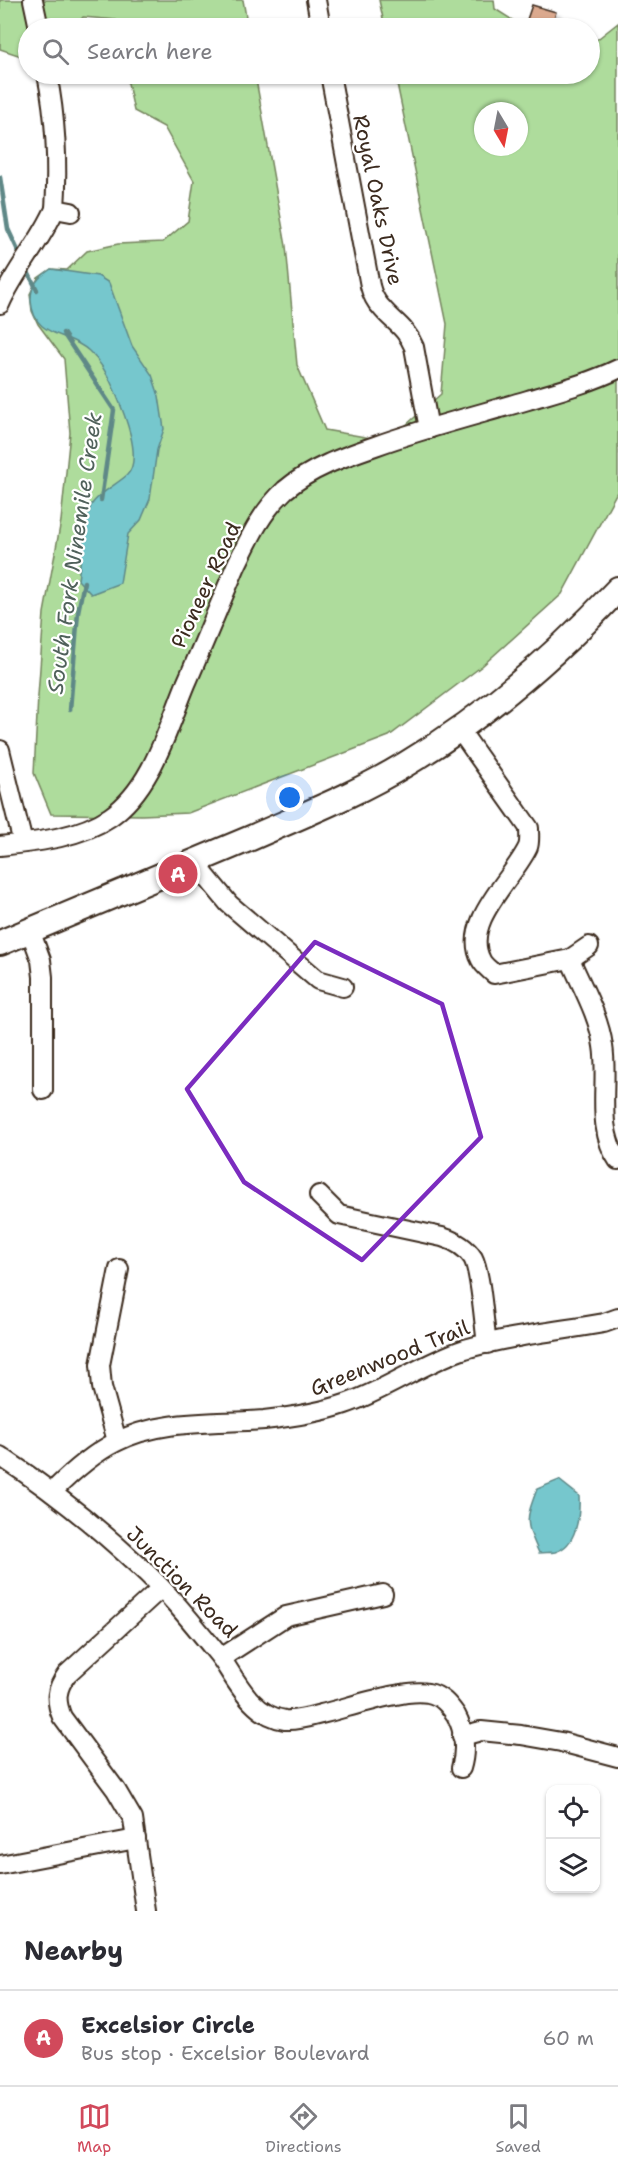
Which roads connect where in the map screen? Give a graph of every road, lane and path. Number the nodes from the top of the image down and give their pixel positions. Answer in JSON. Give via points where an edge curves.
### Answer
{"nodes":[{"id":1,"x":33,"y":0,"type":"edge"},
{"id":2,"x":316,"y":0,"type":"edge"},
{"id":3,"x":37,"y":18,"type":"edge"},
{"id":4,"x":319,"y":18,"type":"edge"},
{"id":5,"x":49,"y":84,"type":"edge"},
{"id":6,"x":332,"y":84,"type":"edge"},
{"id":7,"x":0,"y":304,"type":"edge"},
{"id":8,"x":618,"y":369,"type":"edge"},
{"id":9,"x":429,"y":429,"type":"junction"},
{"id":10,"x":618,"y":589,"type":"edge"},
{"id":11,"x":459,"y":729,"type":"junction"},
{"id":12,"x":0,"y":750,"type":"edge"},
{"id":13,"x":23,"y":843,"type":"junction"},
{"id":14,"x":0,"y":846,"type":"edge"},
{"id":15,"x":198,"y":860,"type":"junction"},
{"id":16,"x":30,"y":930,"type":"junction"},
{"id":17,"x":0,"y":943,"type":"edge"},
{"id":18,"x":589,"y":946,"type":"dead end"},
{"id":19,"x":570,"y":959,"type":"junction"},
{"id":20,"x":343,"y":987,"type":"dead end"},
{"id":21,"x":43,"y":1090,"type":"dead end"},
{"id":22,"x":618,"y":1160,"type":"edge"},
{"id":23,"x":319,"y":1195,"type":"dead end"},
{"id":24,"x":119,"y":1269,"type":"dead end"},
{"id":25,"x":618,"y":1318,"type":"edge"},
{"id":26,"x":487,"y":1344,"type":"junction"},
{"id":27,"x":117,"y":1441,"type":"junction"},
{"id":28,"x":0,"y":1456,"type":"edge"},
{"id":29,"x":52,"y":1492,"type":"junction"},
{"id":30,"x":161,"y":1588,"type":"junction"},
{"id":31,"x":383,"y":1594,"type":"dead end"},
{"id":32,"x":221,"y":1659,"type":"junction"},
{"id":33,"x":462,"y":1736,"type":"junction"},
{"id":34,"x":618,"y":1757,"type":"edge"},
{"id":35,"x":461,"y":1768,"type":"dead end"},
{"id":36,"x":136,"y":1839,"type":"junction"},
{"id":37,"x":0,"y":1865,"type":"edge"},
{"id":38,"x":146,"y":1911,"type":"edge"}],
"edges":[{"from":1,"to":3,"type":"street"},
{"from":2,"to":4,"type":"street"},
{"from":5,"to":7,"type":"street","via":[[63,211],[9,284]]},
{"from":6,"to":9,"type":"street","name":"Royal Oaks Drive","via":[[369,286],[381,308],[409,335]]},
{"from":8,"to":9,"type":"street","name":"Pioneer Road","via":[[572,387]]},
{"from":9,"to":13,"type":"street","name":"Pioneer Road","via":[[347,455],[285,491],[268,509],[246,545],[152,767],[130,799],[109,818],[83,830]]},
{"from":10,"to":11,"type":"main road","via":[[540,666]]},
{"from":11,"to":15,"type":"main road","via":[[377,781]]},
{"from":11,"to":19,"type":"street","via":[[529,828],[529,845],[485,911],[477,947],[481,961],[494,974]]},
{"from":12,"to":13,"type":"street"},
{"from":13,"to":14,"type":"street","name":"Pioneer Road"},
{"from":15,"to":16,"type":"main road"},
{"from":15,"to":20,"type":"street","via":[[229,904],[318,980]]},
{"from":16,"to":17,"type":"main road"},
{"from":16,"to":21,"type":"street","via":[[43,977]]},
{"from":18,"to":19,"type":"street"},
{"from":19,"to":22,"type":"street","via":[[603,1045],[606,1122]]},
{"from":23,"to":26,"type":"street","via":[[339,1215],[442,1237],[465,1249],[477,1272]]},
{"from":24,"to":27,"type":"street","via":[[100,1365]]},
{"from":25,"to":26,"type":"street","name":"Greenwood Trail"},
{"from":26,"to":27,"type":"street","name":"Greenwood Trail","via":[[438,1359],[346,1404],[316,1412],[157,1428]]},
{"from":27,"to":29,"type":"street","name":"Greenwood Trail","via":[[76,1468]]},
{"from":28,"to":29,"type":"street","name":"Junction Road"},
{"from":29,"to":30,"type":"street","name":"Junction Road"},
{"from":30,"to":32,"type":"street","name":"Junction Road"},
{"from":30,"to":36,"type":"street","via":[[67,1674],[57,1694],[62,1717],[126,1805]]},
{"from":31,"to":32,"type":"street","name":"Junction Road","via":[[285,1616]]},
{"from":32,"to":33,"type":"street","via":[[252,1704],[268,1715],[285,1720],[306,1718],[410,1691],[429,1693],[451,1707]]},
{"from":33,"to":34,"type":"street","via":[[481,1731],[521,1735]]},
{"from":33,"to":35,"type":"street","via":[[465,1753]]},
{"from":36,"to":37,"type":"street"},
{"from":36,"to":38,"type":"street"}]}
